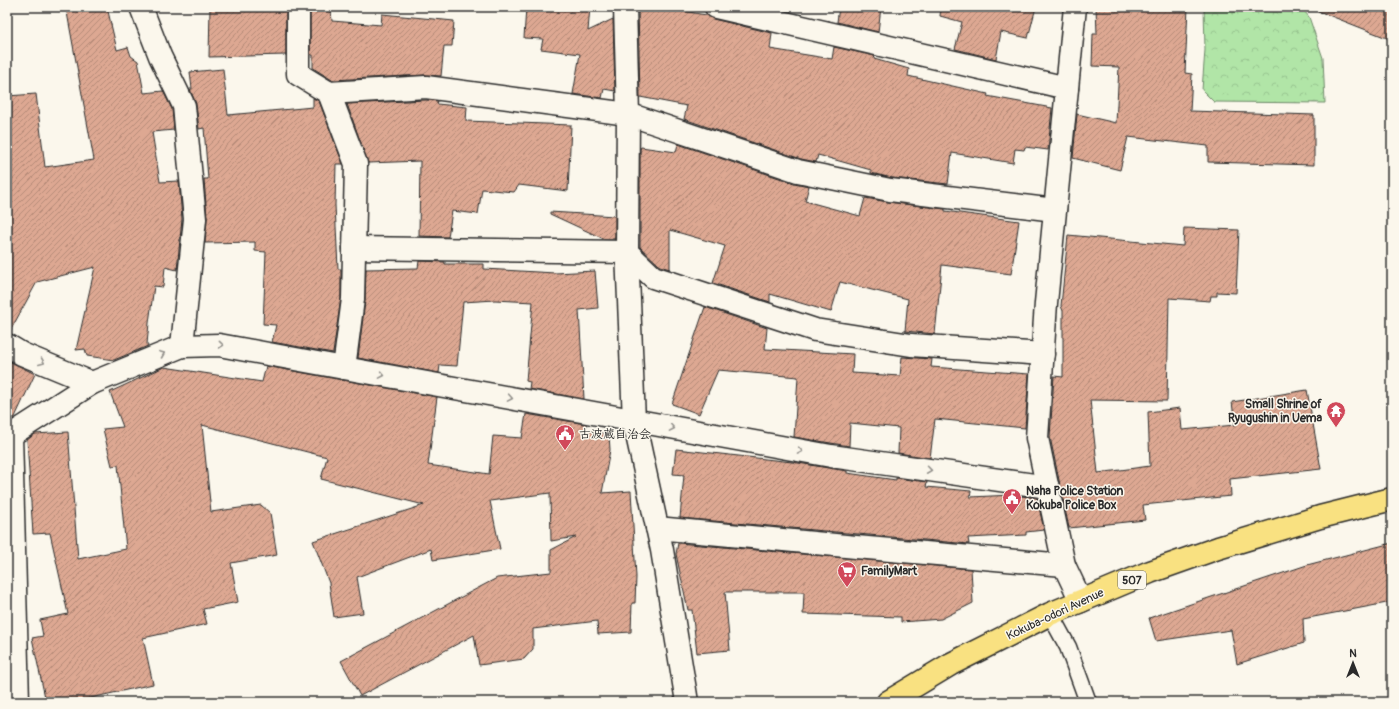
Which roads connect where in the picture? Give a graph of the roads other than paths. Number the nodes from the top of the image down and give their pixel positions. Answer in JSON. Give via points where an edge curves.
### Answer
{"nodes":[{"id":1,"x":140,"y":7,"type":"edge"},
{"id":2,"x":298,"y":7,"type":"edge"},
{"id":3,"x":624,"y":7,"type":"edge"},
{"id":4,"x":716,"y":7,"type":"edge"},
{"id":5,"x":1075,"y":7,"type":"edge"},
{"id":6,"x":1067,"y":88,"type":"junction"},
{"id":7,"x":329,"y":93,"type":"junction"},
{"id":8,"x":628,"y":114,"type":"junction"},
{"id":9,"x":1055,"y":210,"type":"junction"},
{"id":10,"x":354,"y":248,"type":"junction"},
{"id":11,"x":627,"y":252,"type":"junction"},
{"id":12,"x":7,"y":345,"type":"edge"},
{"id":13,"x":182,"y":346,"type":"junction"},
{"id":14,"x":1043,"y":354,"type":"junction"},
{"id":15,"x":344,"y":368,"type":"junction"},
{"id":16,"x":92,"y":383,"type":"junction"},
{"id":17,"x":634,"y":421,"type":"junction"},
{"id":18,"x":1048,"y":487,"type":"junction"},
{"id":19,"x":10,"y":496,"type":"edge"},
{"id":20,"x":1392,"y":499,"type":"edge"},
{"id":21,"x":657,"y":528,"type":"junction"},
{"id":22,"x":1064,"y":565,"type":"junction"},
{"id":23,"x":1081,"y":600,"type":"junction"},
{"id":24,"x":1050,"y":614,"type":"junction"},
{"id":25,"x":18,"y":702,"type":"edge"},
{"id":26,"x":687,"y":702,"type":"edge"},
{"id":27,"x":888,"y":702,"type":"edge"},
{"id":28,"x":1088,"y":702,"type":"edge"}],
"edges":[{"from":1,"to":13,"type":"street","via":[[184,106],[195,220]]},
{"from":2,"to":7,"type":"street","via":[[298,74]]},
{"from":3,"to":8,"type":"street"},
{"from":4,"to":6,"type":"street"},
{"from":5,"to":6,"type":"street"},
{"from":6,"to":9,"type":"street"},
{"from":7,"to":8,"type":"street","via":[[426,87]]},
{"from":7,"to":10,"type":"street","via":[[356,164]]},
{"from":8,"to":9,"type":"street","via":[[798,171],[890,190]]},
{"from":8,"to":11,"type":"street"},
{"from":9,"to":14,"type":"street"},
{"from":10,"to":11,"type":"street"},
{"from":10,"to":15,"type":"street","via":[[353,299]]},
{"from":11,"to":14,"type":"street","via":[[653,277],[816,330],[910,345]]},
{"from":11,"to":17,"type":"street"},
{"from":12,"to":16,"type":"street","one_way":true,"via":[[22,354]]},
{"from":13,"to":15,"type":"street","one_way":true,"via":[[219,344]]},
{"from":16,"to":13,"type":"street","one_way":true},
{"from":14,"to":18,"type":"street","via":[[1037,438]]},
{"from":15,"to":17,"type":"street","one_way":true},
{"from":16,"to":19,"type":"street","via":[[11,435]]},
{"from":17,"to":18,"type":"street","one_way":true,"via":[[831,456]]},
{"from":17,"to":21,"type":"street"},
{"from":18,"to":22,"type":"street"},
{"from":19,"to":25,"type":"street"},
{"from":20,"to":23,"type":"highway","name":"Kokuba-odori Avenue","number":"507","via":[[1218,548]]},
{"from":21,"to":22,"type":"street"},
{"from":21,"to":26,"type":"street"},
{"from":22,"to":23,"type":"street"},
{"from":23,"to":24,"type":"highway","name":"Kokuba-odori Avenue","number":"507"},
{"from":24,"to":27,"type":"highway","name":"Kokuba-odori Avenue","number":"507","via":[[951,664]]},
{"from":24,"to":28,"type":"lane","via":[[1068,647]]}]}
